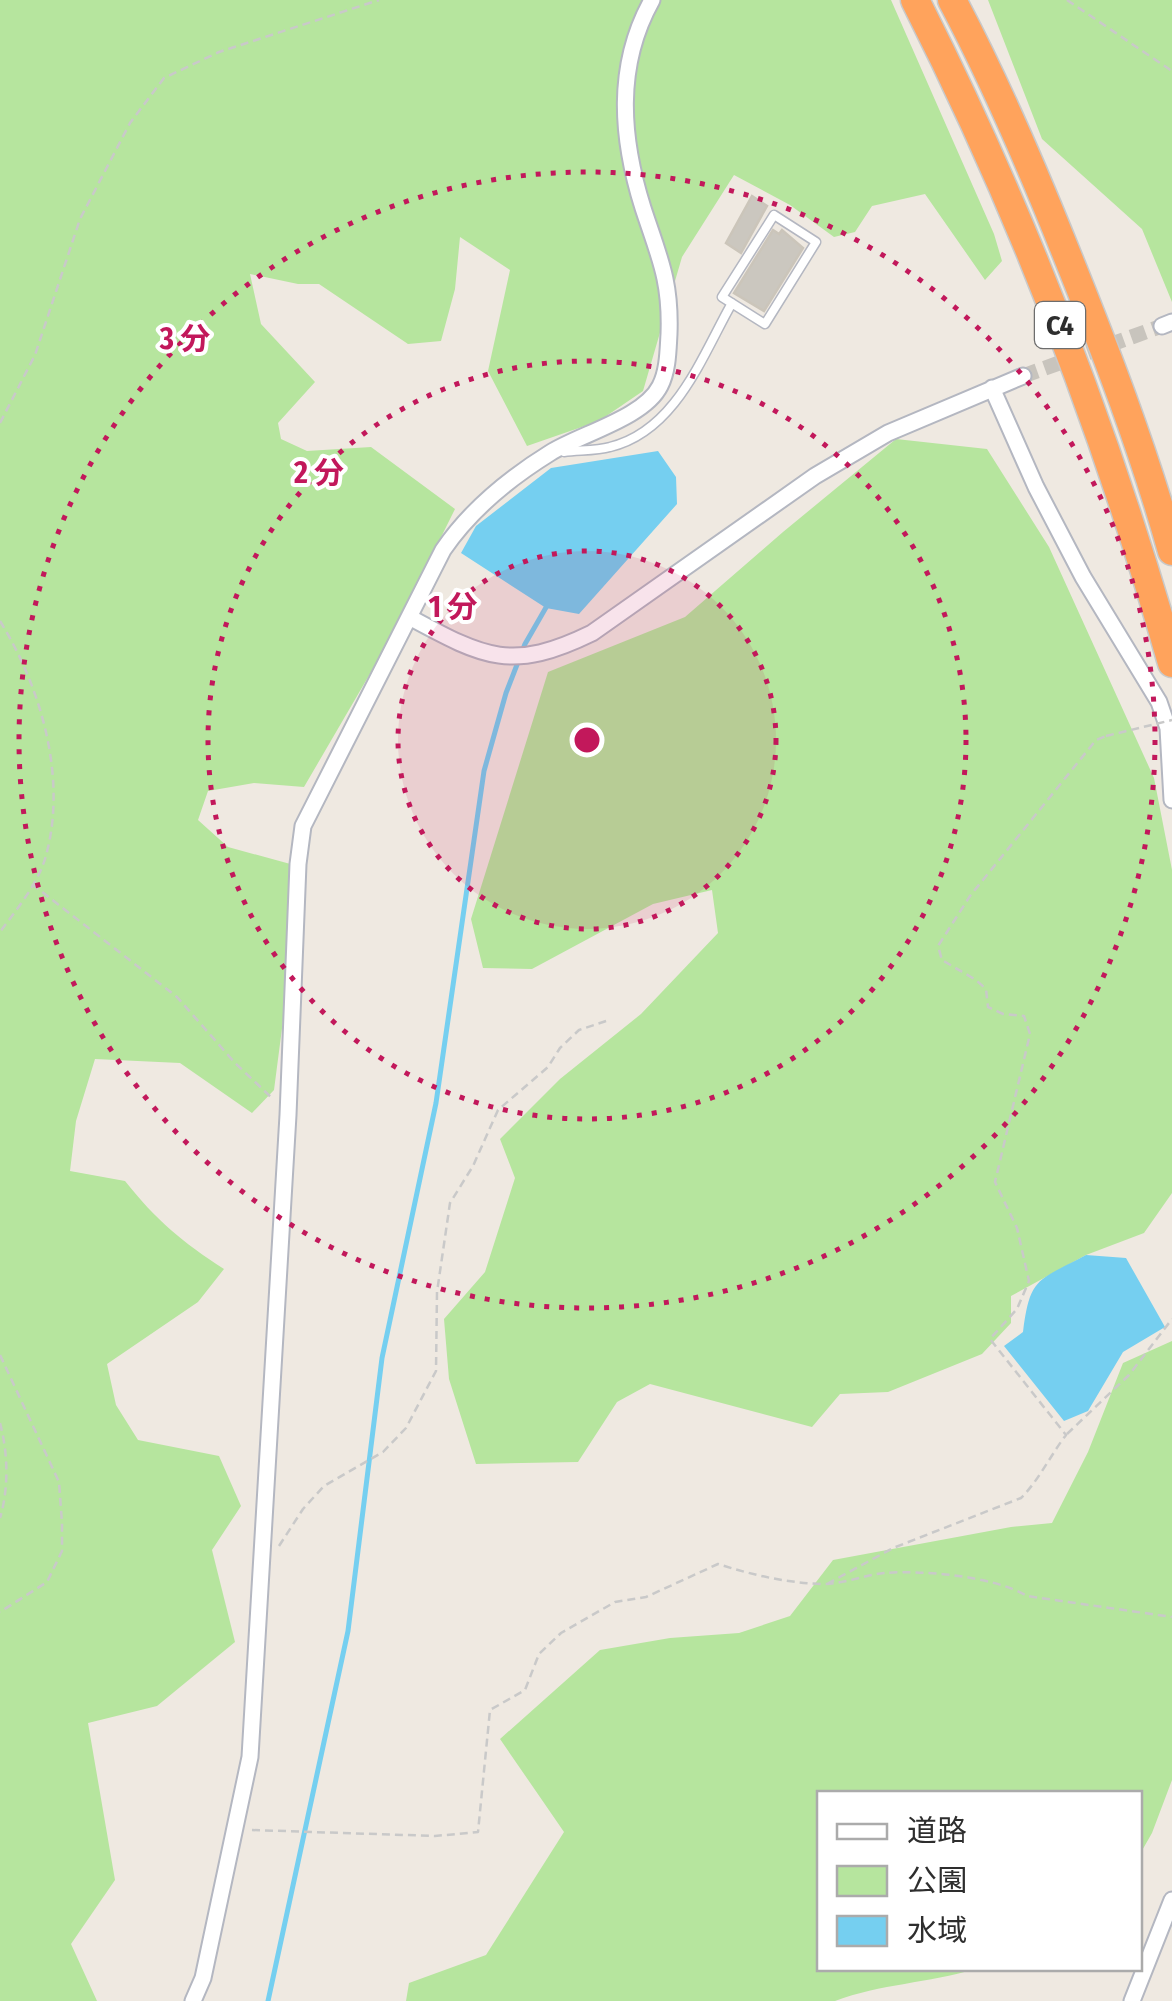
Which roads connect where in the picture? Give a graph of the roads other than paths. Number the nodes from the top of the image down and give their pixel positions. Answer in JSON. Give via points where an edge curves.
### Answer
{"nodes":[{"id":1,"x":652,"y":0,"type":"edge"},
{"id":2,"x":915,"y":0,"type":"edge"},
{"id":3,"x":952,"y":0,"type":"edge"},
{"id":4,"x":732,"y":303,"type":"junction"},
{"id":5,"x":1023,"y":376,"type":"tunnel mouth"},
{"id":6,"x":992,"y":388,"type":"junction"},
{"id":7,"x":550,"y":453,"type":"junction"},
{"id":8,"x":1172,"y":552,"type":"edge"},
{"id":9,"x":410,"y":618,"type":"junction"},
{"id":10,"x":1172,"y":663,"type":"edge"},
{"id":11,"x":1172,"y":800,"type":"edge"},
{"id":12,"x":1172,"y":1900,"type":"edge"},
{"id":13,"x":193,"y":2001,"type":"edge"},
{"id":14,"x":1132,"y":2001,"type":"edge"}],
"edges":[{"from":1,"to":7,"type":"street","via":[[629,64],[624,121],[670,291],[666,364],[652,399]]},
{"from":2,"to":10,"type":"highway","number":"C4","via":[[1036,262],[1090,404]]},
{"from":3,"to":8,"type":"highway","number":"C4","via":[[1014,126],[1100,336]]},
{"from":4,"to":4,"type":"lane","via":[[722,297],[774,215],[816,242],[765,324]]},
{"from":4,"to":7,"type":"lane","via":[[665,417],[611,447]]},
{"from":5,"to":6,"type":"street"},
{"from":6,"to":9,"type":"street","via":[[829,467],[592,633],[553,652],[480,653]]},
{"from":6,"to":11,"type":"street","via":[[1083,577],[1158,702],[1168,728]]},
{"from":7,"to":9,"type":"street","via":[[461,524]]},
{"from":9,"to":13,"type":"street","via":[[303,826],[250,1757]]},
{"from":12,"to":14,"type":"street"}]}
